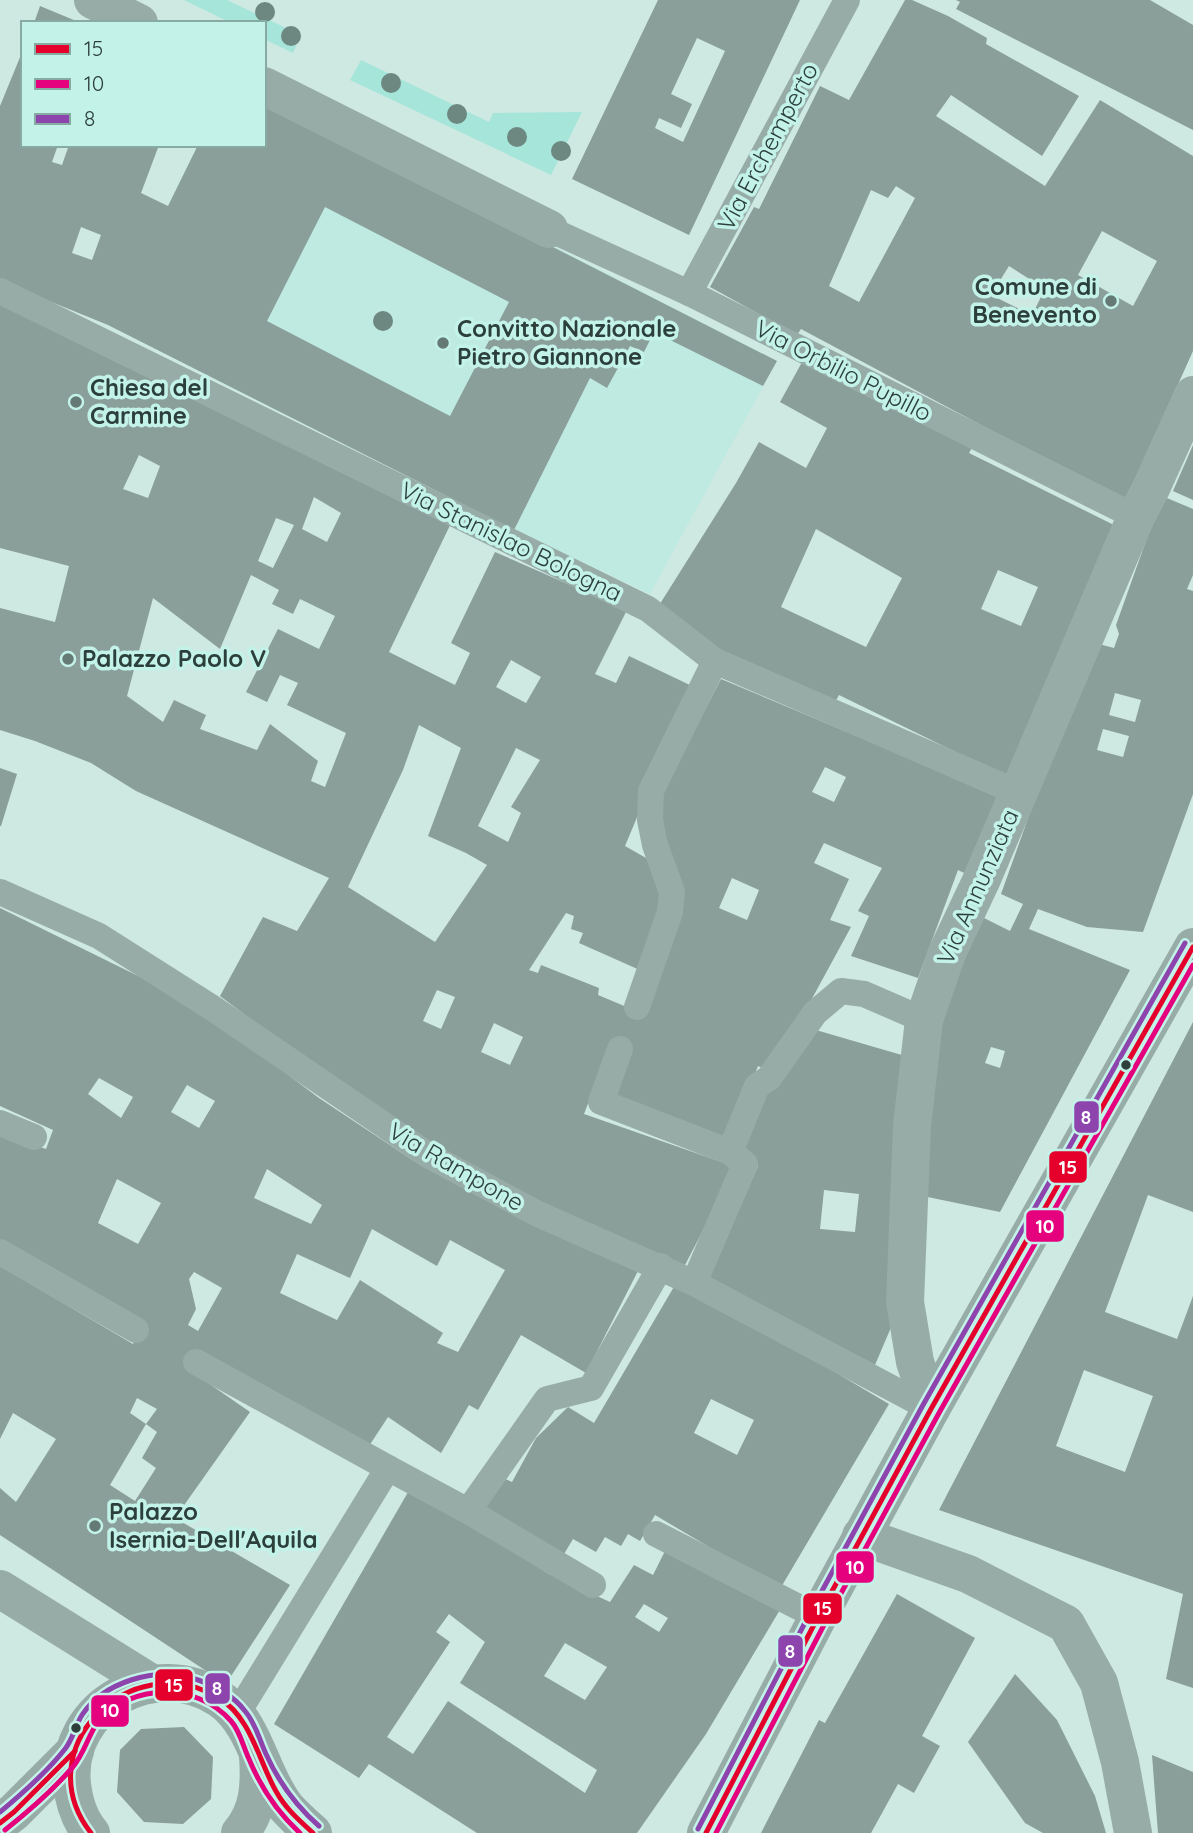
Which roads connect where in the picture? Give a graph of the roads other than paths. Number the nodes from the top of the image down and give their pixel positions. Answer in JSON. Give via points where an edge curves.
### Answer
{"nodes":[{"id":1,"x":93,"y":0,"type":"edge"},
{"id":2,"x":848,"y":0,"type":"edge"},
{"id":3,"x":135,"y":21,"type":"edge"},
{"id":4,"x":266,"y":87,"type":"edge"},
{"id":5,"x":549,"y":229,"type":"joint"},
{"id":6,"x":0,"y":292,"type":"edge"},
{"id":7,"x":689,"y":293,"type":"junction"},
{"id":8,"x":1193,"y":395,"type":"edge"},
{"id":9,"x":1136,"y":517,"type":"junction"},
{"id":10,"x":715,"y":661,"type":"junction"},
{"id":11,"x":1019,"y":793,"type":"junction"},
{"id":12,"x":0,"y":892,"type":"edge"},
{"id":13,"x":1193,"y":947,"type":"edge"},
{"id":14,"x":637,"y":1007,"type":"dead end"},
{"id":15,"x":924,"y":1020,"type":"junction"},
{"id":16,"x":620,"y":1049,"type":"dead end"},
{"id":17,"x":0,"y":1123,"type":"edge"},
{"id":18,"x":34,"y":1137,"type":"dead end"},
{"id":19,"x":730,"y":1152,"type":"junction"},
{"id":20,"x":0,"y":1252,"type":"edge"},
{"id":21,"x":661,"y":1266,"type":"junction"},
{"id":22,"x":694,"y":1283,"type":"junction"},
{"id":23,"x":136,"y":1330,"type":"dead end"},
{"id":24,"x":196,"y":1362,"type":"dead end"},
{"id":25,"x":931,"y":1409,"type":"junction"},
{"id":26,"x":388,"y":1468,"type":"junction"},
{"id":27,"x":468,"y":1511,"type":"junction"},
{"id":28,"x":656,"y":1534,"type":"dead end"},
{"id":29,"x":861,"y":1536,"type":"junction"},
{"id":30,"x":593,"y":1585,"type":"dead end"},
{"id":31,"x":0,"y":1589,"type":"edge"},
{"id":32,"x":818,"y":1617,"type":"junction"},
{"id":33,"x":151,"y":1683,"type":"junction"},
{"id":34,"x":237,"y":1714,"type":"junction"},
{"id":35,"x":75,"y":1751,"type":"junction"},
{"id":36,"x":258,"y":1756,"type":"junction"},
{"id":37,"x":0,"y":1823,"type":"edge"},
{"id":38,"x":91,"y":1833,"type":"edge"},
{"id":39,"x":240,"y":1833,"type":"edge"},
{"id":40,"x":313,"y":1833,"type":"edge"},
{"id":41,"x":706,"y":1833,"type":"edge"},
{"id":42,"x":1133,"y":1833,"type":"edge"}],
"edges":[{"from":1,"to":3,"type":"street"},
{"from":2,"to":7,"type":"lane","name":"Via Erchemperto"},
{"from":4,"to":5,"type":"street"},
{"from":5,"to":7,"type":"lane","name":"Via Orbilio Pupillo"},
{"from":6,"to":10,"type":"lane","name":"Via Stanislao Bologna","via":[[648,610]]},
{"from":7,"to":9,"type":"lane","name":"Via Orbilio Pupillo"},
{"from":8,"to":9,"type":"street","name":"Via Annunziata"},
{"from":9,"to":11,"type":"street","name":"Via Annunziata"},
{"from":10,"to":11,"type":"lane","name":"Via Stanislao Bologna"},
{"from":10,"to":14,"type":"lane","via":[[651,791],[655,845],[672,892],[670,912]]},
{"from":11,"to":15,"type":"street","name":"Via Annunziata","via":[[947,953]]},
{"from":12,"to":21,"type":"lane","name":"Via Rampone","via":[[99,936],[428,1155],[538,1214]]},
{"from":13,"to":25,"type":"street"},
{"from":15,"to":19,"type":"lane","via":[[864,995],[841,991],[816,1013],[769,1078],[757,1086]]},
{"from":15,"to":25,"type":"street","name":"Via Annunziata","via":[[912,1126],[905,1302],[915,1362]]},
{"from":16,"to":19,"type":"lane","via":[[601,1102]]},
{"from":17,"to":18,"type":"lane"},
{"from":19,"to":22,"type":"lane","via":[[745,1164]]},
{"from":20,"to":23,"type":"lane"},
{"from":21,"to":22,"type":"lane","name":"Via Rampone"},
{"from":21,"to":27,"type":"lane","via":[[591,1388],[547,1399]]},
{"from":22,"to":25,"type":"lane","name":"Via Rampone"},
{"from":24,"to":26,"type":"lane"},
{"from":25,"to":29,"type":"street"},
{"from":26,"to":27,"type":"lane"},
{"from":26,"to":34,"type":"lane"},
{"from":27,"to":30,"type":"lane"},
{"from":28,"to":32,"type":"lane"},
{"from":29,"to":32,"type":"street"},
{"from":29,"to":42,"type":"street","via":[[968,1574],[1066,1624],[1099,1683]]},
{"from":31,"to":33,"type":"street"},
{"from":32,"to":41,"type":"street"},
{"from":33,"to":34,"type":"street","via":[[196,1687]]},
{"from":33,"to":35,"type":"street","via":[[110,1700],[83,1730]]},
{"from":34,"to":36,"type":"street"},
{"from":35,"to":37,"type":"street"},
{"from":35,"to":38,"type":"street","via":[[71,1773],[74,1801]]},
{"from":36,"to":39,"type":"street","via":[[255,1807]]},
{"from":36,"to":40,"type":"street","via":[[286,1807]]}]}
